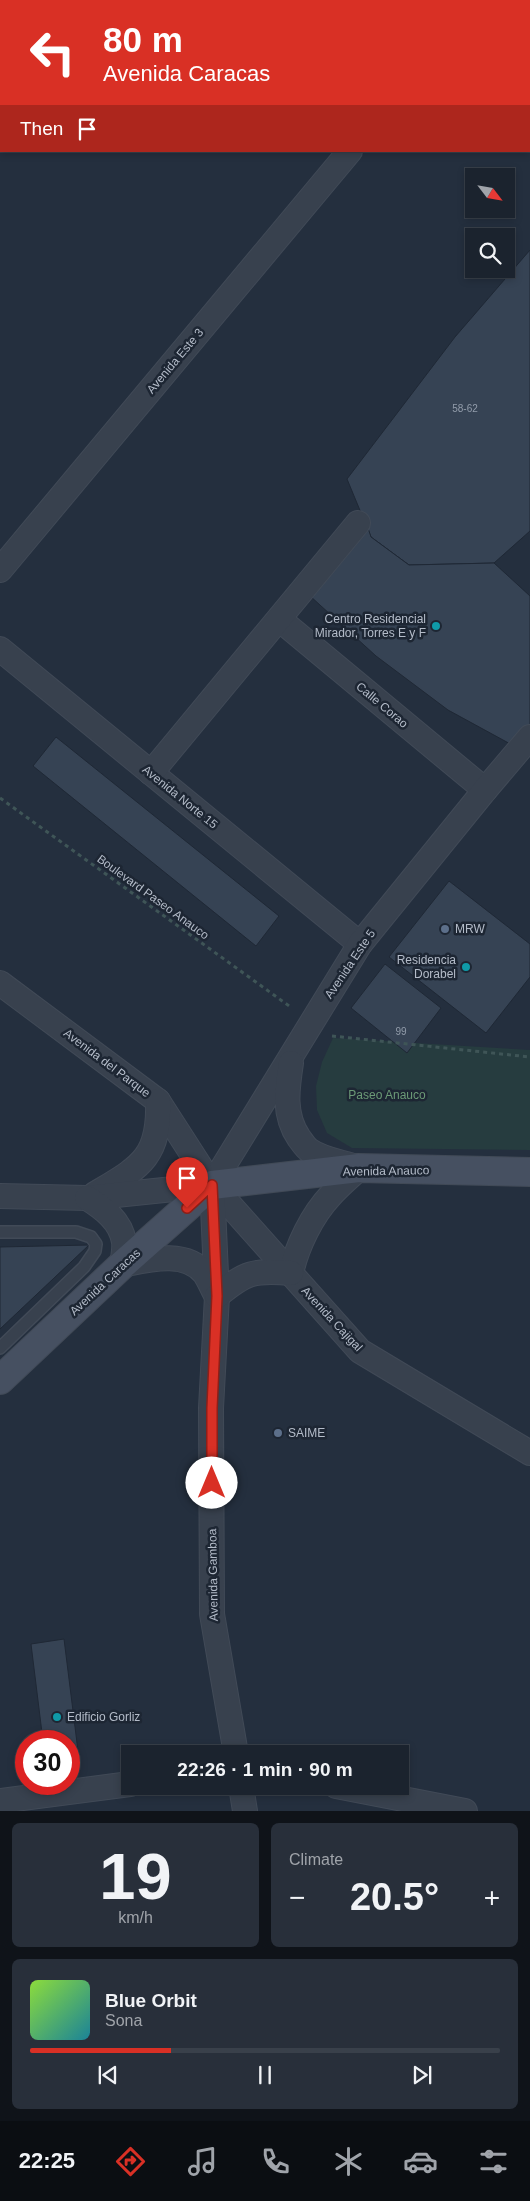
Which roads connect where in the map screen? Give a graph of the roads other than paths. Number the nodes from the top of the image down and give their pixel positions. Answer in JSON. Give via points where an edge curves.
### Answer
{"nodes":[{"id":1,"x":349,"y":152,"type":"edge"},
{"id":2,"x":358,"y":523,"type":"dead end"},
{"id":3,"x":0,"y":570,"type":"edge"},
{"id":4,"x":279,"y":619,"type":"junction"},
{"id":5,"x":2,"y":654,"type":"edge"},
{"id":6,"x":530,"y":737,"type":"edge"},
{"id":7,"x":151,"y":773,"type":"junction"},
{"id":8,"x":485,"y":790,"type":"junction"},
{"id":9,"x":360,"y":944,"type":"junction"},
{"id":10,"x":0,"y":983,"type":"edge"},
{"id":11,"x":292,"y":1054,"type":"junction"},
{"id":12,"x":158,"y":1101,"type":"junction"},
{"id":13,"x":360,"y":1168,"type":"junction"},
{"id":14,"x":530,"y":1172,"type":"edge"},
{"id":15,"x":212,"y":1185,"type":"junction"},
{"id":16,"x":0,"y":1196,"type":"edge"},
{"id":17,"x":87,"y":1198,"type":"junction"},
{"id":18,"x":0,"y":1232,"type":"edge"},
{"id":19,"x":122,"y":1266,"type":"junction"},
{"id":20,"x":291,"y":1273,"type":"junction"},
{"id":21,"x":217,"y":1296,"type":"junction"},
{"id":22,"x":0,"y":1348,"type":"edge"},
{"id":23,"x":0,"y":1380,"type":"edge"},
{"id":24,"x":530,"y":1452,"type":"edge"},
{"id":25,"x":234,"y":1745,"type":"edge"},
{"id":26,"x":121,"y":1785,"type":"edge"},
{"id":27,"x":242,"y":1795,"type":"edge"},
{"id":28,"x":382,"y":1795,"type":"edge"},
{"id":29,"x":0,"y":1801,"type":"edge"},
{"id":30,"x":245,"y":1811,"type":"edge"},
{"id":31,"x":465,"y":1811,"type":"edge"}],
"edges":[{"from":1,"to":3,"type":"street","name":"Avenida Este 3"},
{"from":2,"to":4,"type":"street"},
{"from":4,"to":7,"type":"street"},
{"from":4,"to":8,"type":"street","name":"Calle Corao"},
{"from":5,"to":7,"type":"street","name":"Avenida Norte 15"},
{"from":6,"to":8,"type":"street","name":"Avenida Este 5"},
{"from":7,"to":9,"type":"street","name":"Avenida Norte 15"},
{"from":8,"to":9,"type":"street","name":"Avenida Este 5"},
{"from":9,"to":11,"type":"street","name":"Avenida Este 5"},
{"from":10,"to":12,"type":"street","name":"Avenida del Parque"},
{"from":11,"to":13,"type":"street","via":[[287,1098],[289,1118],[296,1133],[307,1149]]},
{"from":11,"to":15,"type":"street","name":"Avenida Este 5"},
{"from":12,"to":15,"type":"street","name":"Avenida del Parque"},
{"from":12,"to":17,"type":"street","via":[[159,1126],[152,1146],[137,1167]]},
{"from":13,"to":14,"type":"main road","name":"Avenida Anauco"},
{"from":13,"to":15,"type":"main road","name":"Avenida Anauco"},
{"from":13,"to":20,"type":"street","via":[[319,1210],[295,1257]]},
{"from":15,"to":17,"type":"street"},
{"from":15,"to":19,"type":"main road","name":"Avenida Caracas"},
{"from":15,"to":20,"type":"street","name":"Avenida Cajigal"},
{"from":15,"to":21,"type":"street","name":"Avenida Gamboa"},
{"from":16,"to":17,"type":"street"},
{"from":17,"to":19,"type":"street","via":[[107,1210],[118,1227],[124,1241]]},
{"from":18,"to":22,"type":"lane","via":[[76,1232],[91,1237],[96,1244],[95,1252],[84,1267]]},
{"from":19,"to":21,"type":"street","via":[[160,1258],[177,1259],[204,1273]]},
{"from":19,"to":23,"type":"main road","name":"Avenida Caracas"},
{"from":20,"to":21,"type":"street","via":[[266,1271],[248,1274]]},
{"from":20,"to":24,"type":"street","name":"Avenida Cajigal","via":[[360,1351]]},
{"from":21,"to":25,"type":"street","name":"Avenida Gamboa","via":[[212,1408],[212,1614]]},
{"from":26,"to":29,"type":"street"},
{"from":27,"to":30,"type":"street"},
{"from":28,"to":31,"type":"street"}]}
